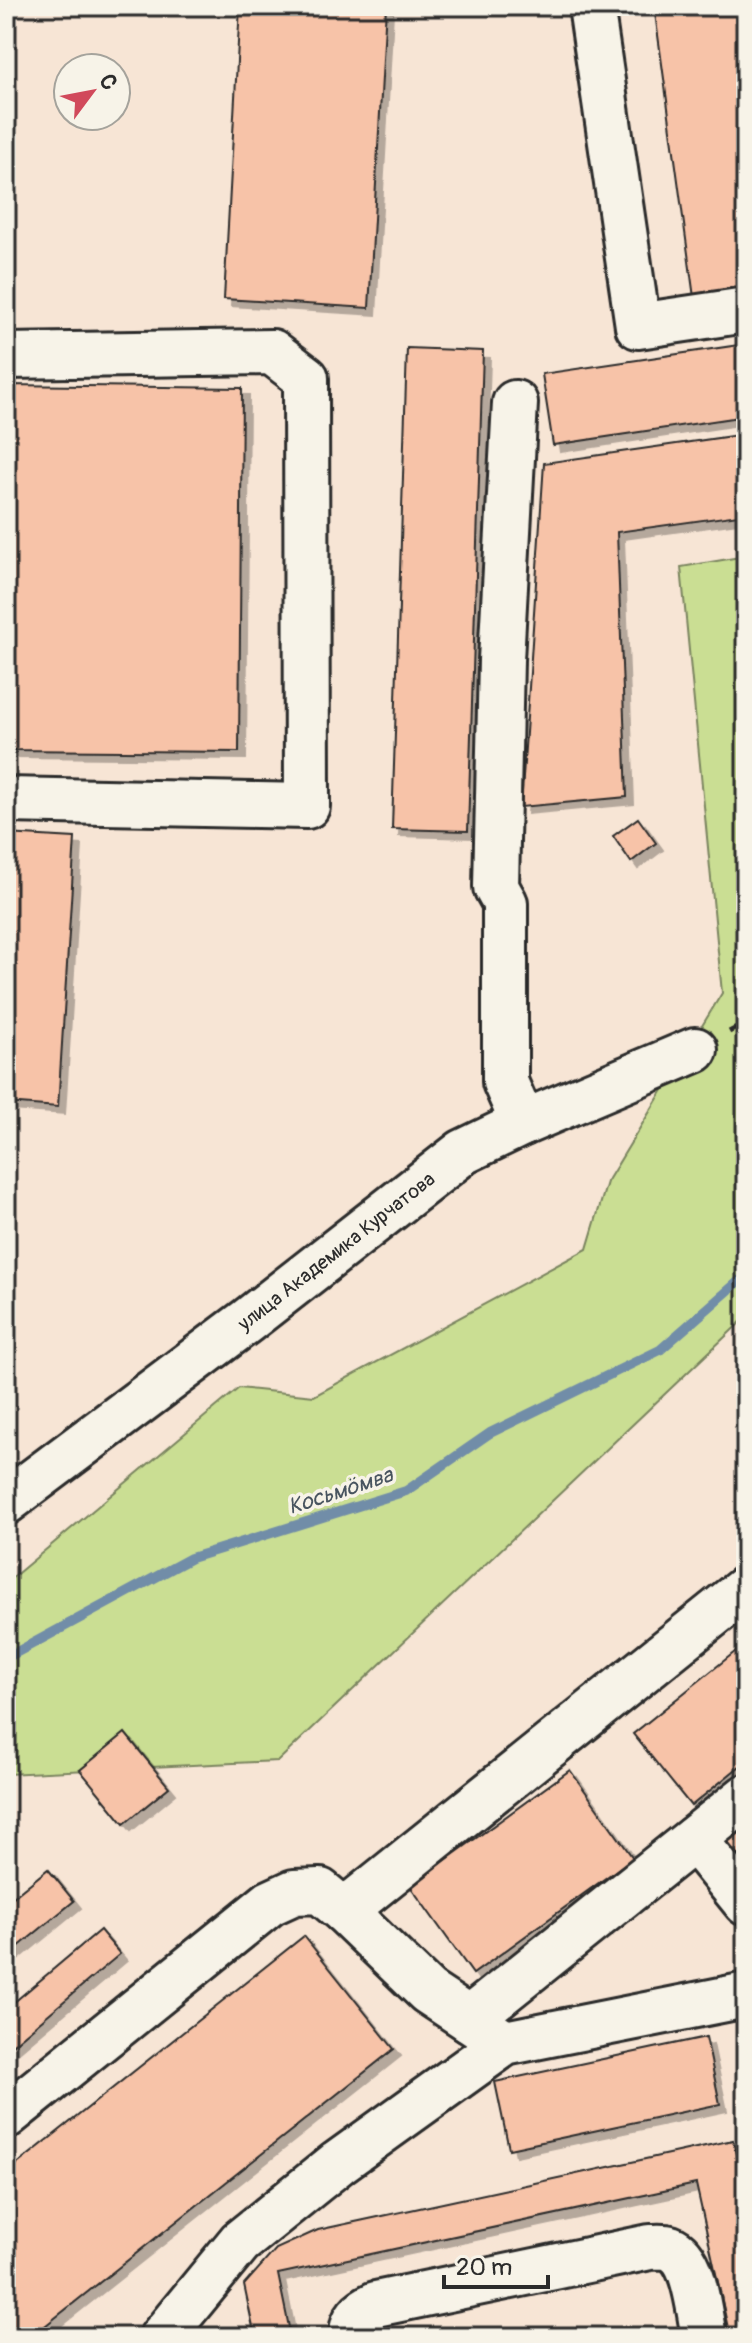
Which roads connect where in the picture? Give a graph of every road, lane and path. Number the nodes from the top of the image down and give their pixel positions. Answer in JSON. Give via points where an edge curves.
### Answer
{"nodes":[{"id":1,"x":591,"y":6,"type":"edge"},
{"id":2,"x":746,"y":310,"type":"edge"},
{"id":3,"x":6,"y":356,"type":"edge"},
{"id":4,"x":515,"y":403,"type":"dead end"},
{"id":5,"x":6,"y":800,"type":"edge"},
{"id":6,"x":695,"y":1050,"type":"dead end"},
{"id":7,"x":523,"y":1123,"type":"junction"},
{"id":8,"x":6,"y":1502,"type":"edge"},
{"id":9,"x":746,"y":1588,"type":"edge"},
{"id":10,"x":746,"y":1797,"type":"edge"},
{"id":11,"x":694,"y":1839,"type":"junction"},
{"id":12,"x":746,"y":1903,"type":"edge"},
{"id":13,"x":344,"y":1911,"type":"junction"},
{"id":14,"x":746,"y":1995,"type":"edge"},
{"id":15,"x":469,"y":2019,"type":"junction"},
{"id":16,"x":505,"y":2043,"type":"junction"},
{"id":17,"x":6,"y":2116,"type":"edge"},
{"id":18,"x":162,"y":2337,"type":"edge"},
{"id":19,"x":352,"y":2337,"type":"edge"},
{"id":20,"x":704,"y":2337,"type":"edge"}],
"edges":[{"from":1,"to":2,"type":"lane","via":[[638,326]]},
{"from":3,"to":5,"type":"lane","via":[[272,352],[306,378],[307,806]]},
{"from":4,"to":7,"type":"lane","via":[[496,887],[505,903],[505,1082]]},
{"from":6,"to":7,"type":"lane","name":"улица Академика Курчатова"},
{"from":7,"to":8,"type":"lane","name":"улица Академика Курчатова","via":[[463,1152]]},
{"from":9,"to":13,"type":"lane"},
{"from":10,"to":11,"type":"lane"},
{"from":11,"to":12,"type":"lane"},
{"from":11,"to":15,"type":"lane"},
{"from":13,"to":15,"type":"lane","via":[[428,1992]]},
{"from":13,"to":17,"type":"lane","via":[[320,1891],[294,1892],[270,1903]]},
{"from":14,"to":16,"type":"lane"},
{"from":15,"to":16,"type":"lane"},
{"from":16,"to":18,"type":"lane","via":[[338,2163],[240,2242]]},
{"from":19,"to":20,"type":"lane","via":[[351,2326],[361,2311],[376,2304],[667,2246],[680,2254],[692,2275]]}]}
